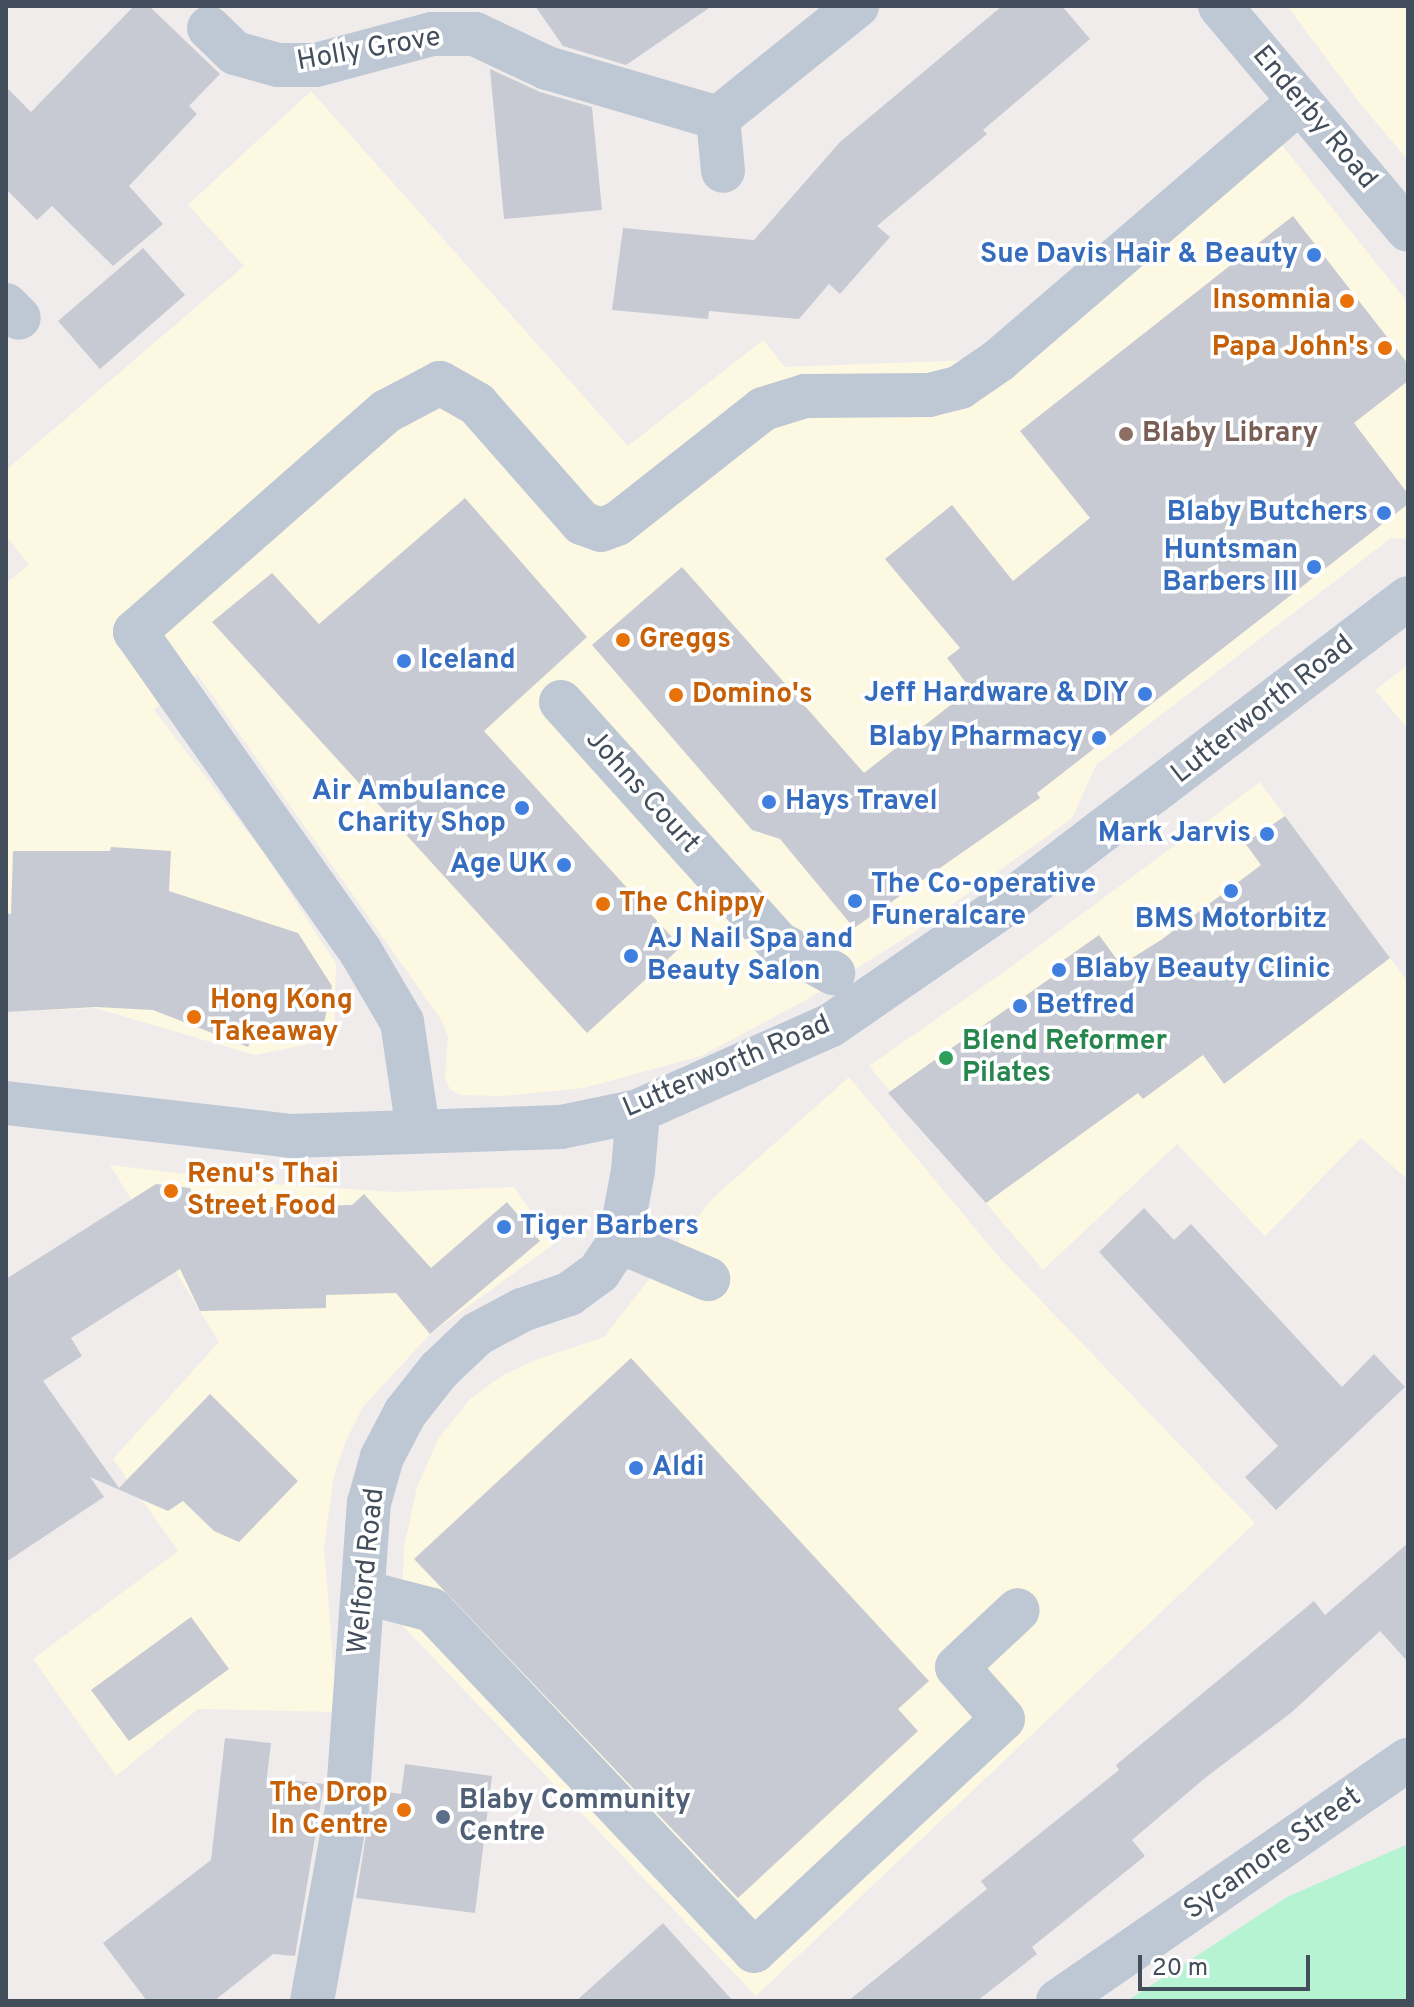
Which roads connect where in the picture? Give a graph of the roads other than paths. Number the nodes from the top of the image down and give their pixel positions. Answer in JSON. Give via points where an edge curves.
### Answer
{"nodes":[{"id":1,"x":857,"y":6,"type":"edge"},
{"id":2,"x":1220,"y":6,"type":"edge"},
{"id":3,"x":209,"y":28,"type":"dead end"},
{"id":4,"x":1299,"y":102,"type":"junction"},
{"id":5,"x":718,"y":118,"type":"junction"},
{"id":6,"x":723,"y":171,"type":"dead end"},
{"id":7,"x":1408,"y":230,"type":"edge"},
{"id":8,"x":1408,"y":598,"type":"edge"},
{"id":9,"x":561,"y":702,"type":"dead end"},
{"id":10,"x":833,"y":973,"type":"dead end"},
{"id":11,"x":6,"y":1103,"type":"edge"},
{"id":12,"x":638,"y":1111,"type":"junction"},
{"id":13,"x":418,"y":1130,"type":"junction"},
{"id":14,"x":618,"y":1241,"type":"junction"},
{"id":15,"x":708,"y":1279,"type":"dead end"},
{"id":16,"x":363,"y":1592,"type":"junction"},
{"id":17,"x":1018,"y":1610,"type":"dead end"},
{"id":18,"x":1408,"y":1760,"type":"edge"},
{"id":19,"x":312,"y":2001,"type":"edge"},
{"id":20,"x":1058,"y":2001,"type":"edge"}],
"edges":[{"from":1,"to":5,"type":"street"},
{"from":2,"to":4,"type":"street","name":"Enderby Road"},
{"from":3,"to":5,"type":"street","name":"Holly Grove","via":[[235,53],[278,65],[316,65],[432,34],[475,34],[547,68]]},
{"from":4,"to":7,"type":"street","name":"Enderby Road"},
{"from":4,"to":13,"type":"street","via":[[998,361],[960,387],[929,395],[805,396],[763,409],[617,524],[601,530],[582,523],[477,404],[440,383],[387,411],[135,632],[361,952],[402,1022]]},
{"from":5,"to":6,"type":"street"},
{"from":8,"to":12,"type":"street","name":"Lutterworth Road","via":[[1002,907],[831,1025]]},
{"from":9,"to":10,"type":"street","name":"Johns Court","via":[[778,943]]},
{"from":11,"to":13,"type":"street","name":"Lutterworth Road","via":[[291,1136]]},
{"from":12,"to":13,"type":"street","name":"Lutterworth Road","via":[[561,1127]]},
{"from":12,"to":14,"type":"street","name":"Welford Road","via":[[633,1171]]},
{"from":14,"to":15,"type":"street"},
{"from":14,"to":16,"type":"street","name":"Welford Road","via":[[599,1272],[569,1294],[522,1310],[477,1334],[405,1413],[382,1457],[369,1503]]},
{"from":16,"to":17,"type":"street","via":[[432,1610],[754,1951],[1003,1719],[957,1667]]},
{"from":16,"to":19,"type":"street","name":"Welford Road","via":[[347,1808]]},
{"from":18,"to":20,"type":"street","name":"Sycamore Street"}]}
